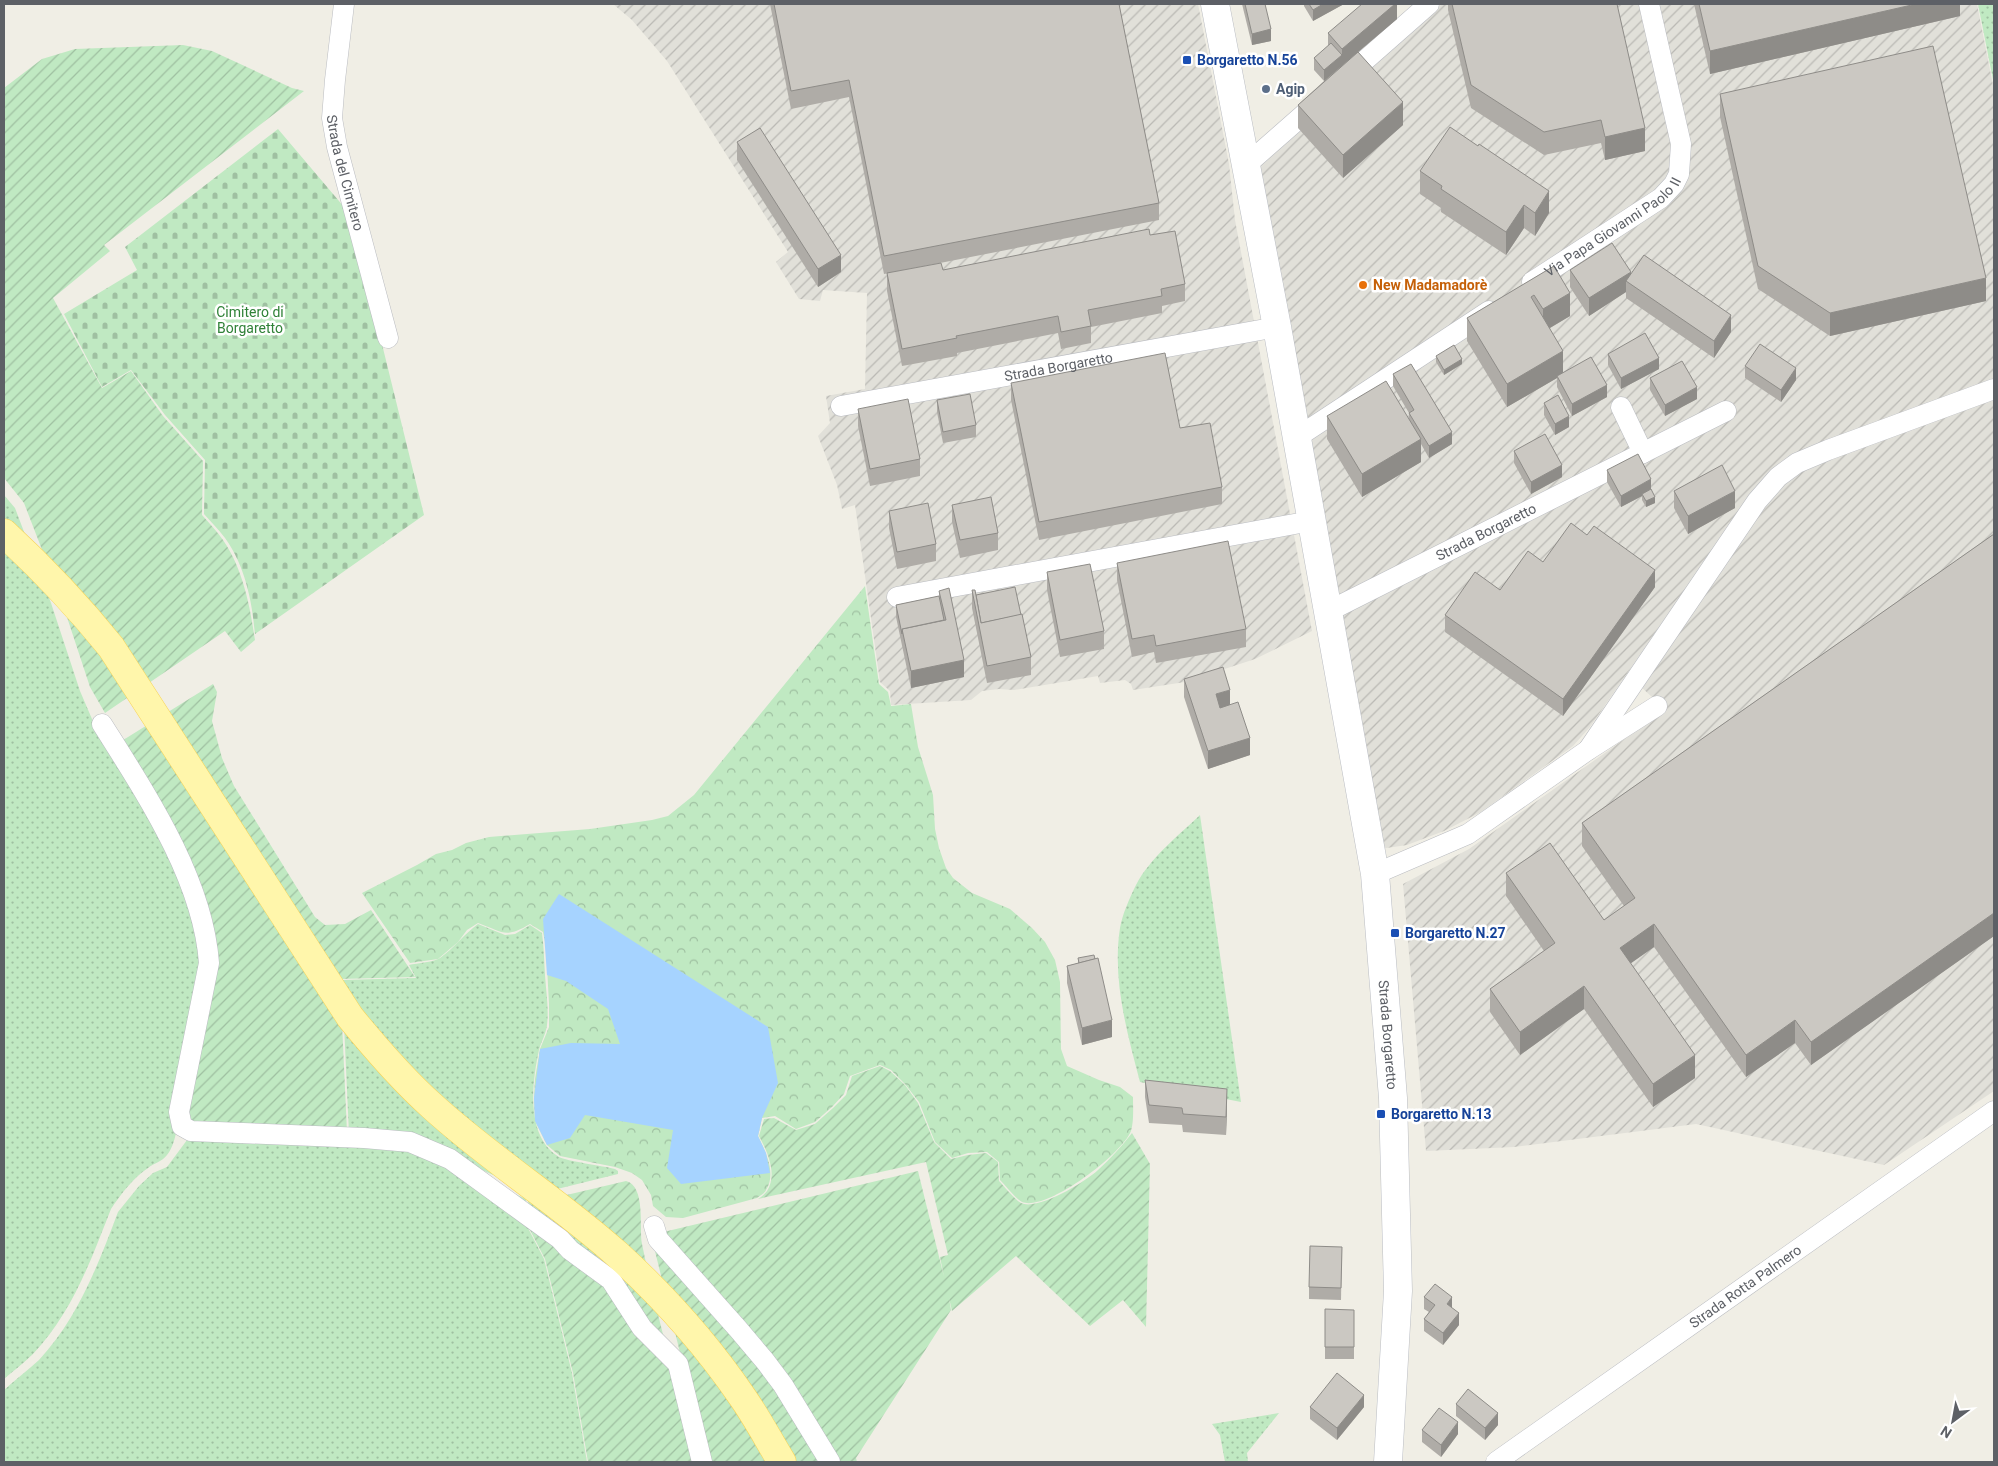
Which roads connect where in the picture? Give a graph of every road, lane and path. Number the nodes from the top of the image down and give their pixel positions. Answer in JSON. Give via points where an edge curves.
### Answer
{"nodes":[{"id":1,"x":344,"y":4,"type":"edge"},
{"id":2,"x":1215,"y":4,"type":"edge"},
{"id":3,"x":1430,"y":4,"type":"edge"},
{"id":4,"x":1649,"y":4,"type":"edge"},
{"id":5,"x":1245,"y":166,"type":"junction"},
{"id":6,"x":1520,"y":291,"type":"edge"},
{"id":7,"x":1503,"y":302,"type":"edge"},
{"id":8,"x":1276,"y":327,"type":"junction"},
{"id":9,"x":388,"y":338,"type":"dead end"},
{"id":10,"x":1994,"y":389,"type":"edge"},
{"id":11,"x":842,"y":406,"type":"dead end"},
{"id":12,"x":1621,"y":408,"type":"dead end"},
{"id":13,"x":1726,"y":410,"type":"dead end"},
{"id":14,"x":1296,"y":438,"type":"junction"},
{"id":15,"x":1643,"y":453,"type":"junction"},
{"id":16,"x":1311,"y":521,"type":"junction"},
{"id":17,"x":4,"y":533,"type":"edge"},
{"id":18,"x":897,"y":597,"type":"dead end"},
{"id":19,"x":1327,"y":612,"type":"junction"},
{"id":20,"x":1657,"y":706,"type":"dead end"},
{"id":21,"x":102,"y":724,"type":"dead end"},
{"id":22,"x":1588,"y":750,"type":"junction"},
{"id":23,"x":1375,"y":874,"type":"junction"},
{"id":24,"x":1994,"y":1111,"type":"edge"},
{"id":25,"x":654,"y":1226,"type":"dead end"},
{"id":26,"x":702,"y":1462,"type":"edge"},
{"id":27,"x":782,"y":1462,"type":"edge"},
{"id":28,"x":830,"y":1462,"type":"edge"},
{"id":29,"x":1388,"y":1462,"type":"edge"},
{"id":30,"x":1496,"y":1462,"type":"edge"}],
"edges":[{"from":1,"to":9,"type":"street","name":"Strada del Cimitero","via":[[332,118]]},
{"from":2,"to":5,"type":"street","name":"Strada Borgaretto"},
{"from":3,"to":5,"type":"street"},
{"from":4,"to":6,"type":"street","name":"Via Papa Giovanni Paolo II","via":[[1681,144],[1679,174],[1661,198]]},
{"from":5,"to":8,"type":"street","name":"Strada Borgaretto"},
{"from":7,"to":14,"type":"street"},
{"from":8,"to":11,"type":"street","name":"Strada Borgaretto"},
{"from":8,"to":14,"type":"street","name":"Strada Borgaretto"},
{"from":10,"to":22,"type":"street","via":[[1828,450],[1797,463],[1778,477],[1757,501]]},
{"from":12,"to":15,"type":"street"},
{"from":13,"to":15,"type":"street","name":"Strada Borgaretto"},
{"from":14,"to":16,"type":"street","name":"Strada Borgaretto"},
{"from":15,"to":19,"type":"street","name":"Strada Borgaretto"},
{"from":16,"to":18,"type":"street"},
{"from":16,"to":19,"type":"street","name":"Strada Borgaretto"},
{"from":17,"to":27,"type":"main road","via":[[43,568],[112,647],[350,1017],[373,1045],[432,1106],[579,1222],[649,1284],[724,1371]]},
{"from":19,"to":23,"type":"street","name":"Strada Borgaretto"},
{"from":20,"to":22,"type":"street"},
{"from":21,"to":26,"type":"street","via":[[165,828],[194,896],[207,938],[209,963],[179,1112],[182,1126],[191,1131],[410,1142],[450,1159],[611,1280],[642,1328],[678,1364]]},
{"from":22,"to":23,"type":"street","via":[[1468,834]]},
{"from":23,"to":29,"type":"street","name":"Strada Borgaretto","via":[[1393,1098],[1398,1291]]},
{"from":24,"to":30,"type":"street","name":"Strada Rotta Palmero"},
{"from":25,"to":28,"type":"street","via":[[658,1240],[783,1385]]}]}
